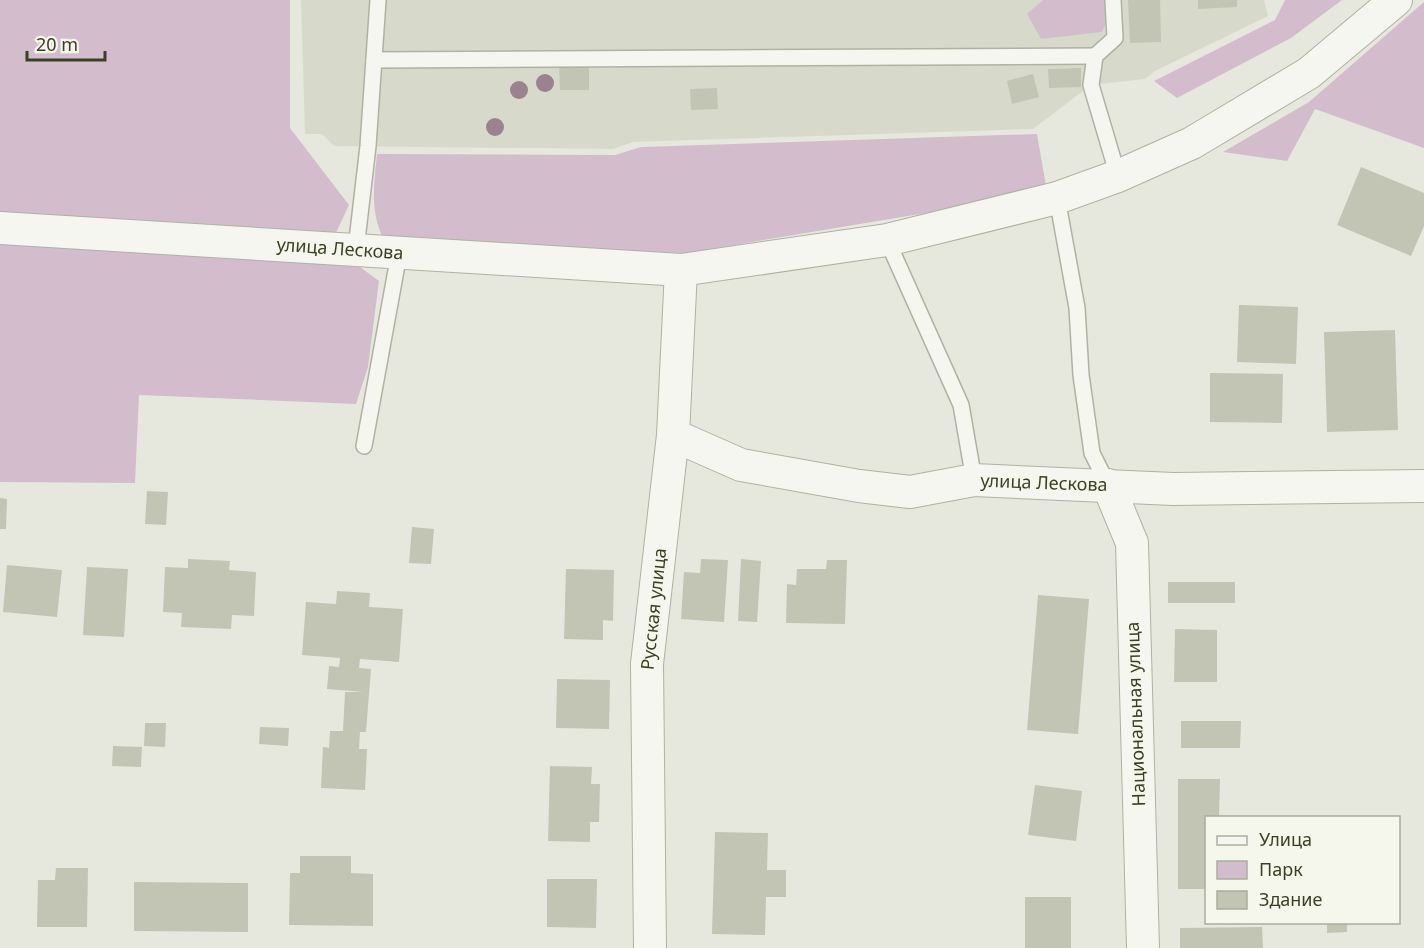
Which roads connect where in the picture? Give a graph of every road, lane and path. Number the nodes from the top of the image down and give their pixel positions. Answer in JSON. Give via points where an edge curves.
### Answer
{"nodes":[{"id":1,"x":378,"y":0,"type":"edge"},
{"id":2,"x":1113,"y":0,"type":"edge"},
{"id":3,"x":1395,"y":0,"type":"edge"},
{"id":4,"x":1095,"y":56,"type":"junction"},
{"id":5,"x":374,"y":60,"type":"junction"},
{"id":6,"x":1118,"y":176,"type":"junction"},
{"id":7,"x":1057,"y":198,"type":"junction"},
{"id":8,"x":0,"y":228,"type":"edge"},
{"id":9,"x":887,"y":240,"type":"junction"},
{"id":10,"x":356,"y":249,"type":"junction"},
{"id":11,"x":399,"y":254,"type":"junction"},
{"id":12,"x":681,"y":270,"type":"junction"},
{"id":13,"x":673,"y":435,"type":"junction"},
{"id":14,"x":364,"y":446,"type":"dead end"},
{"id":15,"x":974,"y":480,"type":"junction"},
{"id":16,"x":1108,"y":485,"type":"junction"},
{"id":17,"x":1424,"y":486,"type":"edge"},
{"id":18,"x":650,"y":948,"type":"edge"},
{"id":19,"x":1143,"y":948,"type":"edge"}],
"edges":[{"from":1,"to":5,"type":"lane"},
{"from":2,"to":4,"type":"lane","via":[[1115,39]]},
{"from":3,"to":6,"type":"street","name":"улица Лескова","via":[[1309,73],[1192,143]]},
{"from":4,"to":5,"type":"lane"},
{"from":4,"to":6,"type":"lane","via":[[1091,85]]},
{"from":5,"to":10,"type":"lane"},
{"from":6,"to":7,"type":"street","name":"улица Лескова"},
{"from":7,"to":9,"type":"street","name":"улица Лескова"},
{"from":7,"to":16,"type":"lane","via":[[1077,308],[1092,453]]},
{"from":8,"to":10,"type":"street","name":"улица Лескова"},
{"from":9,"to":12,"type":"street","name":"улица Лескова"},
{"from":9,"to":15,"type":"lane","via":[[961,405]]},
{"from":10,"to":11,"type":"street","name":"улица Лескова"},
{"from":11,"to":12,"type":"street","name":"улица Лескова"},
{"from":11,"to":14,"type":"lane"},
{"from":12,"to":13,"type":"street","name":"Русская улица"},
{"from":13,"to":15,"type":"street","name":"улица Лескова","via":[[741,465],[859,486],[910,492]]},
{"from":13,"to":18,"type":"street","name":"Русская улица","via":[[647,664]]},
{"from":15,"to":16,"type":"street","name":"улица Лескова"},
{"from":16,"to":17,"type":"street","name":"улица Лескова","via":[[1195,490]]},
{"from":16,"to":19,"type":"street","name":"Национальная улица","via":[[1132,543]]}]}
